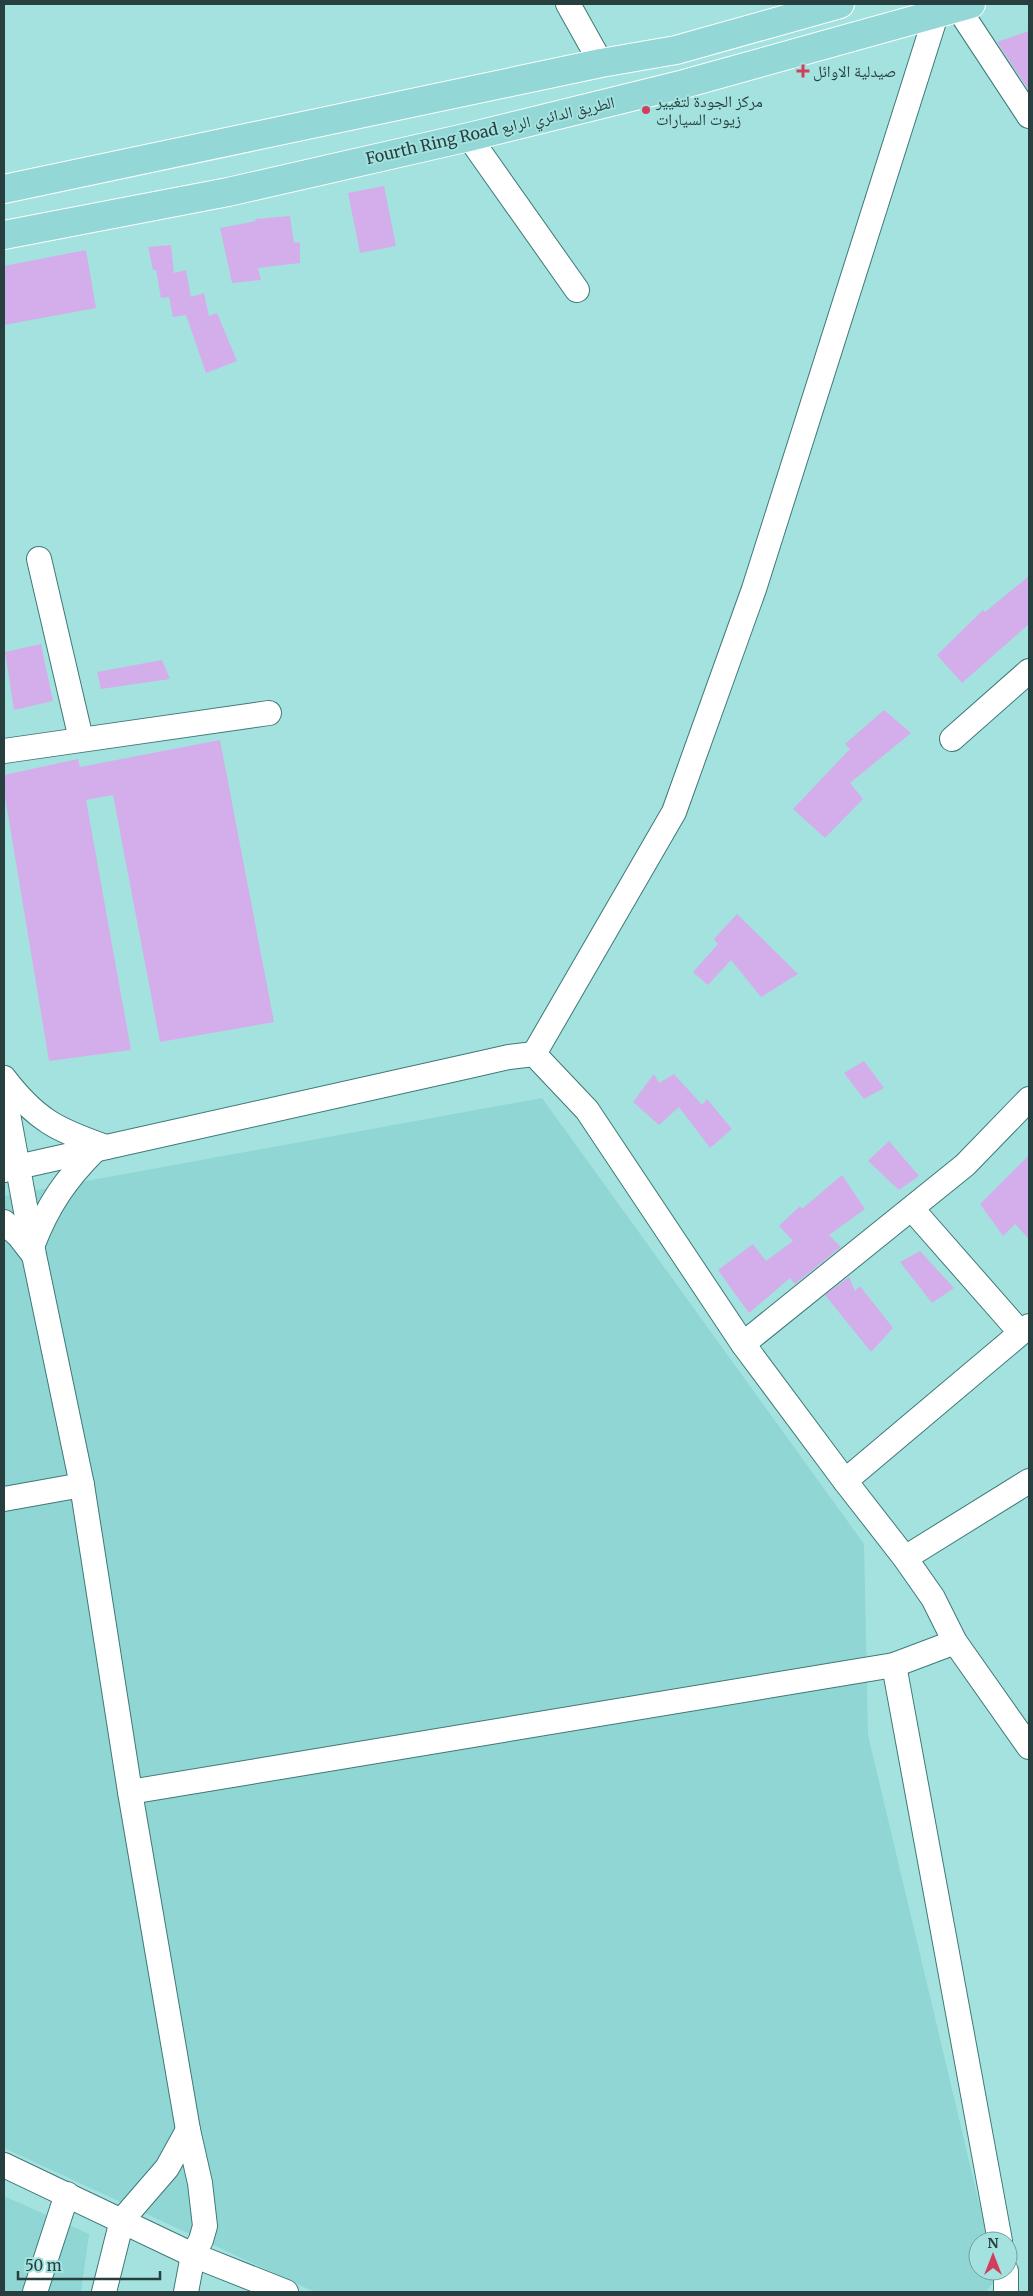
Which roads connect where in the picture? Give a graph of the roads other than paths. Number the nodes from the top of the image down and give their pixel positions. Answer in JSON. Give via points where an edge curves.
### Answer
{"nodes":[{"id":1,"x":568,"y":4,"type":"edge"},
{"id":2,"x":840,"y":4,"type":"edge"},
{"id":3,"x":955,"y":9,"type":"edge"},
{"id":4,"x":676,"y":50,"type":"junction"},
{"id":5,"x":601,"y":63,"type":"junction"},
{"id":6,"x":684,"y":84,"type":"junction"},
{"id":7,"x":1029,"y":116,"type":"edge"},
{"id":8,"x":469,"y":137,"type":"junction"},
{"id":9,"x":4,"y":189,"type":"edge"},
{"id":10,"x":4,"y":235,"type":"edge"},
{"id":11,"x":577,"y":290,"type":"dead end"},
{"id":12,"x":40,"y":559,"type":"dead end"},
{"id":13,"x":1029,"y":671,"type":"edge"},
{"id":14,"x":269,"y":713,"type":"dead end"},
{"id":15,"x":82,"y":739,"type":"junction"},
{"id":16,"x":952,"y":739,"type":"dead end"},
{"id":17,"x":4,"y":751,"type":"edge"},
{"id":18,"x":534,"y":1054,"type":"junction"},
{"id":19,"x":4,"y":1078,"type":"edge"},
{"id":20,"x":4,"y":1092,"type":"edge"},
{"id":21,"x":1029,"y":1099,"type":"edge"},
{"id":22,"x":100,"y":1149,"type":"junction"},
{"id":23,"x":10,"y":1168,"type":"edge"},
{"id":24,"x":912,"y":1208,"type":"junction"},
{"id":25,"x":4,"y":1222,"type":"edge"},
{"id":26,"x":33,"y":1249,"type":"junction"},
{"id":27,"x":1025,"y":1329,"type":"edge"},
{"id":28,"x":743,"y":1344,"type":"junction"},
{"id":29,"x":845,"y":1481,"type":"junction"},
{"id":30,"x":1029,"y":1481,"type":"edge"},
{"id":31,"x":82,"y":1485,"type":"junction"},
{"id":32,"x":4,"y":1499,"type":"edge"},
{"id":33,"x":905,"y":1558,"type":"junction"},
{"id":34,"x":955,"y":1642,"type":"junction"},
{"id":35,"x":894,"y":1665,"type":"junction"},
{"id":36,"x":1029,"y":1747,"type":"edge"},
{"id":37,"x":130,"y":1792,"type":"junction"},
{"id":38,"x":188,"y":2130,"type":"junction"},
{"id":39,"x":4,"y":2165,"type":"edge"},
{"id":40,"x":67,"y":2194,"type":"junction"},
{"id":41,"x":122,"y":2220,"type":"junction"},
{"id":42,"x":998,"y":2231,"type":"edge"},
{"id":43,"x":193,"y":2256,"type":"junction"},
{"id":44,"x":35,"y":2292,"type":"edge"},
{"id":45,"x":104,"y":2292,"type":"edge"},
{"id":46,"x":186,"y":2292,"type":"edge"},
{"id":47,"x":286,"y":2292,"type":"edge"}],
"edges":[{"from":1,"to":5,"type":"street"},
{"from":2,"to":4,"type":"main road"},
{"from":3,"to":6,"type":"main road","name":"Fourth Ring Road الطريق الدائري الرابع"},
{"from":3,"to":7,"type":"street"},
{"from":3,"to":18,"type":"street","via":[[674,812]]},
{"from":4,"to":5,"type":"main road"},
{"from":4,"to":6,"type":"main road"},
{"from":5,"to":9,"type":"main road"},
{"from":6,"to":8,"type":"main road","name":"Fourth Ring Road الطريق الدائري الرابع"},
{"from":8,"to":10,"type":"main road","name":"Fourth Ring Road الطريق الدائري الرابع","via":[[228,192]]},
{"from":8,"to":11,"type":"street"},
{"from":12,"to":15,"type":"street"},
{"from":13,"to":16,"type":"street"},
{"from":14,"to":15,"type":"street"},
{"from":15,"to":17,"type":"street"},
{"from":18,"to":22,"type":"street"},
{"from":18,"to":28,"type":"street","via":[[587,1110]]},
{"from":19,"to":22,"type":"street","via":[[21,1100],[53,1126]]},
{"from":20,"to":23,"type":"street"},
{"from":21,"to":24,"type":"street","via":[[965,1165]]},
{"from":22,"to":23,"type":"street"},
{"from":22,"to":26,"type":"street","via":[[55,1196]]},
{"from":23,"to":26,"type":"street"},
{"from":24,"to":27,"type":"street"},
{"from":24,"to":28,"type":"street"},
{"from":25,"to":26,"type":"street"},
{"from":26,"to":31,"type":"street"},
{"from":27,"to":29,"type":"street"},
{"from":28,"to":29,"type":"street"},
{"from":29,"to":33,"type":"street"},
{"from":30,"to":33,"type":"street"},
{"from":31,"to":32,"type":"street"},
{"from":31,"to":37,"type":"street"},
{"from":33,"to":34,"type":"street","via":[[933,1598]]},
{"from":34,"to":35,"type":"street"},
{"from":34,"to":36,"type":"street"},
{"from":35,"to":37,"type":"street"},
{"from":35,"to":42,"type":"street"},
{"from":37,"to":38,"type":"street"},
{"from":38,"to":41,"type":"street","via":[[167,2168]]},
{"from":38,"to":43,"type":"street","via":[[200,2183],[205,2226]]},
{"from":39,"to":40,"type":"street"},
{"from":40,"to":41,"type":"street"},
{"from":40,"to":44,"type":"street"},
{"from":41,"to":43,"type":"street"},
{"from":41,"to":45,"type":"street"},
{"from":43,"to":46,"type":"street"},
{"from":43,"to":47,"type":"street"}]}
